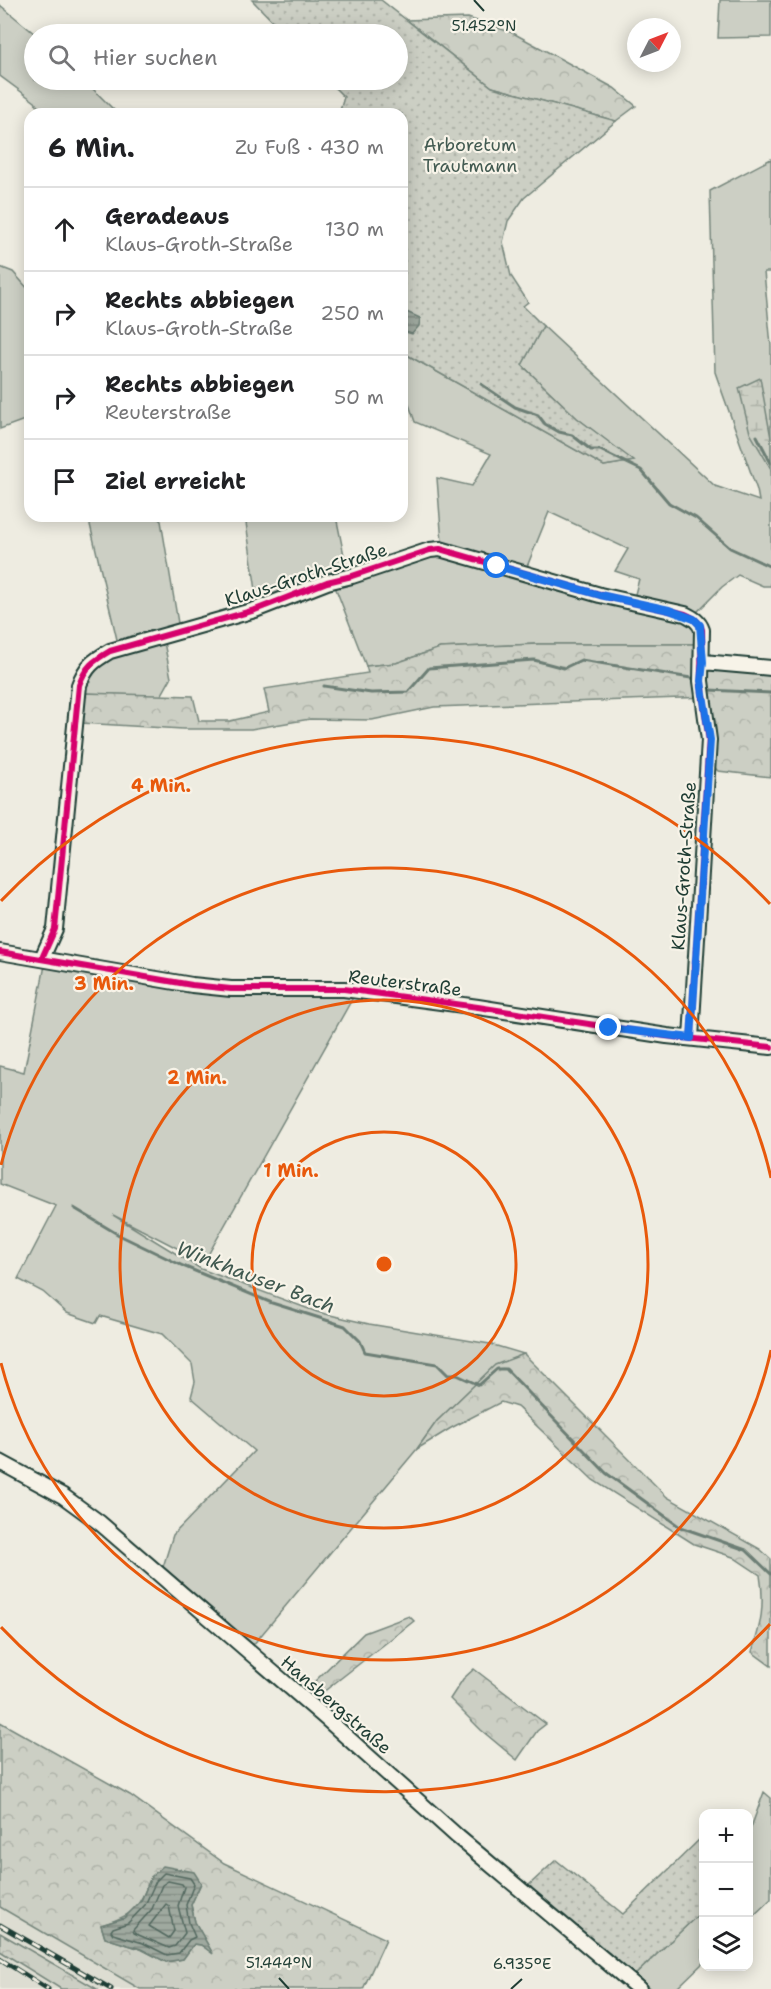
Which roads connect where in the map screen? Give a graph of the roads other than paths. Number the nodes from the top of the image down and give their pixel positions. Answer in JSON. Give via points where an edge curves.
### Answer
{"nodes":[{"id":1,"x":703,"y":662,"type":"junction"},
{"id":2,"x":771,"y":668,"type":"edge"},
{"id":3,"x":0,"y":952,"type":"edge"},
{"id":4,"x":42,"y":958,"type":"junction"},
{"id":5,"x":691,"y":1038,"type":"junction"},
{"id":6,"x":771,"y":1047,"type":"edge"},
{"id":7,"x":0,"y":1461,"type":"edge"},
{"id":8,"x":639,"y":1989,"type":"edge"}],
"edges":[{"from":1,"to":2,"type":"street"},
{"from":1,"to":4,"type":"street","name":"Klaus-Groth-Straße","via":[[702,630],[698,622],[685,614],[600,595],[440,549],[327,582],[255,610],[110,651],[92,662],[79,685],[55,929]]},
{"from":1,"to":5,"type":"street","name":"Klaus-Groth-Straße","via":[[701,681],[710,740]]},
{"from":3,"to":4,"type":"street","name":"Reuterstraße"},
{"from":4,"to":5,"type":"street","name":"Reuterstraße","via":[[192,985],[344,989]]},
{"from":5,"to":6,"type":"street","name":"Reuterstraße"},
{"from":7,"to":8,"type":"street","name":"Hansbergstraße","via":[[63,1496],[100,1523],[458,1837]]}]}
